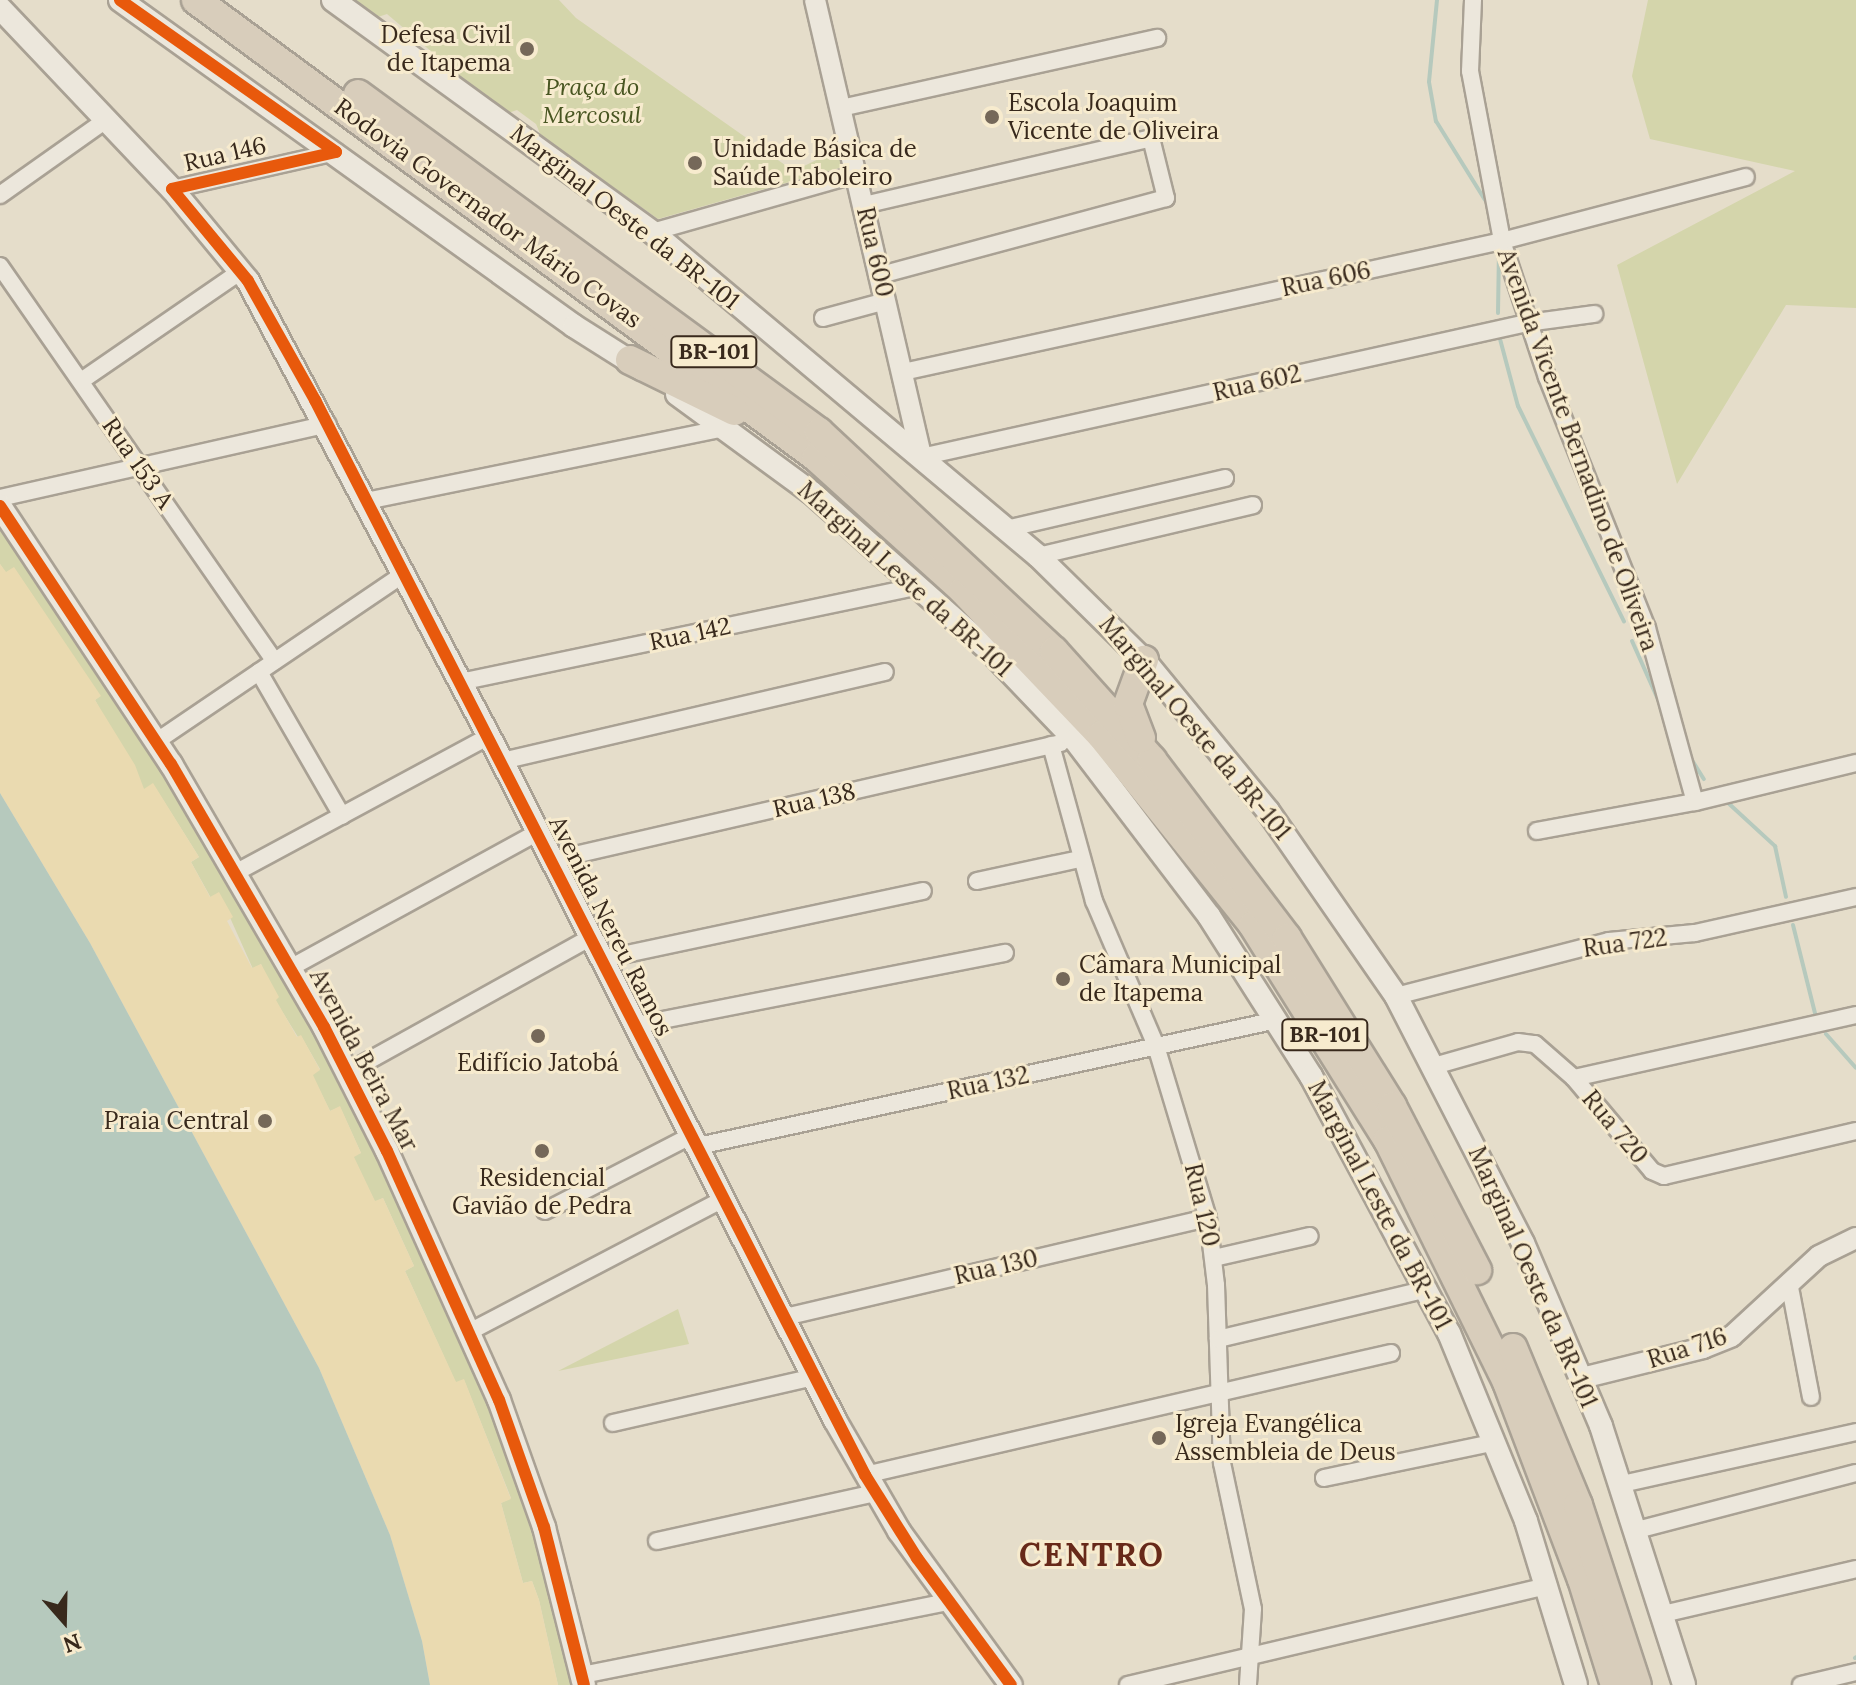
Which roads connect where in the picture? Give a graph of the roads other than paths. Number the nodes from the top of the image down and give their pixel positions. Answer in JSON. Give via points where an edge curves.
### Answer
{"nodes":[{"id":1,"x":120,"y":0,"type":"edge"},
{"id":2,"x":196,"y":0,"type":"edge"},
{"id":3,"x":229,"y":0,"type":"edge"},
{"id":4,"x":333,"y":0,"type":"edge"},
{"id":5,"x":815,"y":0,"type":"edge"},
{"id":6,"x":1473,"y":0,"type":"edge"},
{"id":7,"x":0,"y":8,"type":"edge"},
{"id":8,"x":1157,"y":38,"type":"dead end"},
{"id":9,"x":841,"y":108,"type":"junction"},
{"id":10,"x":106,"y":120,"type":"junction"},
{"id":11,"x":336,"y":152,"type":"junction"},
{"id":12,"x":857,"y":174,"type":"junction"},
{"id":13,"x":1746,"y":177,"type":"dead end"},
{"id":14,"x":172,"y":189,"type":"junction"},
{"id":15,"x":0,"y":195,"type":"edge"},
{"id":16,"x":864,"y":205,"type":"junction"},
{"id":17,"x":652,"y":232,"type":"junction"},
{"id":18,"x":1502,"y":241,"type":"junction"},
{"id":19,"x":0,"y":266,"type":"edge"},
{"id":20,"x":241,"y":271,"type":"junction"},
{"id":21,"x":880,"y":275,"type":"junction"},
{"id":22,"x":886,"y":301,"type":"junction"},
{"id":23,"x":1594,"y":314,"type":"dead end"},
{"id":24,"x":823,"y":318,"type":"dead end"},
{"id":25,"x":1527,"y":323,"type":"junction"},
{"id":26,"x":630,"y":360,"type":"junction"},
{"id":27,"x":903,"y":372,"type":"junction"},
{"id":28,"x":81,"y":381,"type":"junction"},
{"id":29,"x":328,"y":424,"type":"junction"},
{"id":30,"x":726,"y":428,"type":"junction"},
{"id":31,"x":921,"y":457,"type":"junction"},
{"id":32,"x":141,"y":467,"type":"junction"},
{"id":33,"x":1225,"y":478,"type":"dead end"},
{"id":34,"x":860,"y":497,"type":"junction"},
{"id":35,"x":0,"y":498,"type":"edge"},
{"id":36,"x":366,"y":501,"type":"junction"},
{"id":37,"x":1253,"y":505,"type":"dead end"},
{"id":38,"x":0,"y":506,"type":"edge"},
{"id":39,"x":1006,"y":529,"type":"junction"},
{"id":40,"x":1038,"y":556,"type":"junction"},
{"id":41,"x":404,"y":574,"type":"junction"},
{"id":42,"x":919,"y":586,"type":"junction"},
{"id":43,"x":1144,"y":660,"type":"junction"},
{"id":44,"x":275,"y":661,"type":"junction"},
{"id":45,"x":259,"y":672,"type":"junction"},
{"id":46,"x":885,"y":672,"type":"dead end"},
{"id":47,"x":460,"y":682,"type":"junction"},
{"id":48,"x":489,"y":736,"type":"junction"},
{"id":49,"x":1075,"y":740,"type":"junction"},
{"id":50,"x":157,"y":741,"type":"junction"},
{"id":51,"x":1051,"y":745,"type":"junction"},
{"id":52,"x":1152,"y":760,"type":"junction"},
{"id":53,"x":502,"y":761,"type":"junction"},
{"id":54,"x":1856,"y":763,"type":"edge"},
{"id":55,"x":1695,"y":802,"type":"junction"},
{"id":56,"x":342,"y":816,"type":"junction"},
{"id":57,"x":1537,"y":831,"type":"dead end"},
{"id":58,"x":538,"y":832,"type":"junction"},
{"id":59,"x":1080,"y":859,"type":"junction"},
{"id":60,"x":553,"y":860,"type":"junction"},
{"id":61,"x":235,"y":873,"type":"junction"},
{"id":62,"x":977,"y":881,"type":"dead end"},
{"id":63,"x":923,"y":891,"type":"dead end"},
{"id":64,"x":1856,"y":897,"type":"edge"},
{"id":65,"x":592,"y":937,"type":"junction"},
{"id":66,"x":1005,"y":953,"type":"dead end"},
{"id":67,"x":603,"y":959,"type":"junction"},
{"id":68,"x":290,"y":968,"type":"junction"},
{"id":69,"x":1396,"y":996,"type":"junction"},
{"id":70,"x":1856,"y":1015,"type":"edge"},
{"id":71,"x":1277,"y":1020,"type":"junction"},
{"id":72,"x":637,"y":1025,"type":"junction"},
{"id":73,"x":1156,"y":1046,"type":"junction"},
{"id":74,"x":1434,"y":1066,"type":"junction"},
{"id":75,"x":348,"y":1072,"type":"junction"},
{"id":76,"x":1574,"y":1078,"type":"junction"},
{"id":77,"x":1856,"y":1131,"type":"edge"},
{"id":78,"x":695,"y":1140,"type":"junction"},
{"id":79,"x":725,"y":1198,"type":"junction"},
{"id":80,"x":545,"y":1211,"type":"dead end"},
{"id":81,"x":1208,"y":1218,"type":"junction"},
{"id":82,"x":1310,"y":1236,"type":"dead end"},
{"id":83,"x":1856,"y":1238,"type":"edge"},
{"id":84,"x":1214,"y":1258,"type":"junction"},
{"id":85,"x":1789,"y":1282,"type":"junction"},
{"id":86,"x":1428,"y":1289,"type":"junction"},
{"id":87,"x":785,"y":1317,"type":"junction"},
{"id":88,"x":471,"y":1331,"type":"junction"},
{"id":89,"x":1218,"y":1339,"type":"junction"},
{"id":90,"x":1391,"y":1353,"type":"dead end"},
{"id":91,"x":814,"y":1377,"type":"junction"},
{"id":92,"x":1582,"y":1378,"type":"junction"},
{"id":93,"x":1216,"y":1393,"type":"junction"},
{"id":94,"x":1811,"y":1397,"type":"dead end"},
{"id":95,"x":613,"y":1423,"type":"dead end"},
{"id":96,"x":1856,"y":1432,"type":"edge"},
{"id":97,"x":1496,"y":1442,"type":"junction"},
{"id":98,"x":1856,"y":1473,"type":"edge"},
{"id":99,"x":1324,"y":1478,"type":"dead end"},
{"id":100,"x":870,"y":1484,"type":"junction"},
{"id":101,"x":1622,"y":1484,"type":"junction"},
{"id":102,"x":1637,"y":1530,"type":"junction"},
{"id":103,"x":657,"y":1541,"type":"dead end"},
{"id":104,"x":1856,"y":1569,"type":"edge"},
{"id":105,"x":1548,"y":1586,"type":"junction"},
{"id":106,"x":948,"y":1602,"type":"junction"},
{"id":107,"x":1663,"y":1614,"type":"junction"},
{"id":108,"x":1252,"y":1656,"type":"junction"},
{"id":109,"x":1856,"y":1672,"type":"edge"},
{"id":110,"x":583,"y":1680,"type":"edge"},
{"id":111,"x":1011,"y":1685,"type":"edge"},
{"id":112,"x":1128,"y":1685,"type":"edge"},
{"id":113,"x":1248,"y":1685,"type":"edge"},
{"id":114,"x":1576,"y":1685,"type":"edge"},
{"id":115,"x":1615,"y":1685,"type":"edge"},
{"id":116,"x":1637,"y":1685,"type":"edge"},
{"id":117,"x":1684,"y":1685,"type":"edge"},
{"id":118,"x":1801,"y":1685,"type":"edge"}],
"edges":[{"from":1,"to":11,"type":"main road","name":"Marginal Leste da BR-101"},
{"from":2,"to":34,"type":"highway","name":"Rodovia Governador Mário Covas","number":"BR-101","via":[[705,372]]},
{"from":3,"to":52,"type":"highway","name":"Rodovia Governador Mário Covas","number":"BR-101","via":[[819,432],[987,585]]},
{"from":4,"to":17,"type":"main road","name":"Marginal Oeste da BR-101"},
{"from":5,"to":9,"type":"street","name":"Rua 600"},
{"from":6,"to":18,"type":"street","name":"Avenida Vicente Bernadino de Oliveira","via":[[1470,71]]},
{"from":7,"to":10,"type":"main road","name":"Avenida Nereu Ramos"},
{"from":8,"to":9,"type":"street"},
{"from":9,"to":12,"type":"street","name":"Rua 600"},
{"from":10,"to":14,"type":"main road","name":"Avenida Nereu Ramos"},
{"from":10,"to":15,"type":"street"},
{"from":11,"to":14,"type":"street","name":"Rua 146"},
{"from":11,"to":26,"type":"main road","name":"Marginal Leste da BR-101","via":[[585,334]]},
{"from":12,"to":16,"type":"street","name":"Rua 600"},
{"from":12,"to":17,"type":"street"},
{"from":13,"to":18,"type":"street","name":"Rua 606"},
{"from":14,"to":20,"type":"main road","name":"Avenida Nereu Ramos"},
{"from":16,"to":21,"type":"street","name":"Rua 600"},
{"from":16,"to":21,"type":"street","via":[[1151,138],[1166,198]]},
{"from":17,"to":31,"type":"main road","name":"Marginal Oeste da BR-101"},
{"from":18,"to":25,"type":"street","name":"Avenida Vicente Bernadino de Oliveira"},
{"from":18,"to":27,"type":"street","name":"Rua 606"},
{"from":19,"to":28,"type":"street","name":"Rua 153 A"},
{"from":20,"to":28,"type":"street"},
{"from":20,"to":29,"type":"main road","name":"Avenida Nereu Ramos"},
{"from":21,"to":22,"type":"street","name":"Rua 600"},
{"from":22,"to":24,"type":"street"},
{"from":22,"to":27,"type":"street","name":"Rua 600"},
{"from":23,"to":25,"type":"street","name":"Rua 602"},
{"from":25,"to":31,"type":"street","name":"Rua 602"},
{"from":25,"to":55,"type":"street","name":"Avenida Vicente Bernadino de Oliveira","via":[[1647,628]]},
{"from":26,"to":30,"type":"main road","name":"Marginal Leste da BR-101"},
{"from":26,"to":34,"type":"highway","via":[[724,404]]},
{"from":27,"to":31,"type":"street","name":"Rua 600"},
{"from":28,"to":32,"type":"street","name":"Rua 153 A"},
{"from":29,"to":32,"type":"street"},
{"from":29,"to":36,"type":"main road","name":"Avenida Nereu Ramos"},
{"from":30,"to":36,"type":"street"},
{"from":30,"to":42,"type":"main road","name":"Marginal Leste da BR-101","via":[[811,492]]},
{"from":31,"to":39,"type":"main road","name":"Marginal Oeste da BR-101"},
{"from":32,"to":35,"type":"street"},
{"from":32,"to":44,"type":"street","name":"Rua 153 A"},
{"from":33,"to":39,"type":"street"},
{"from":34,"to":115,"type":"highway","name":"Rodovia Governador Mário Covas","number":"BR-101","via":[[1012,638],[1101,735],[1208,864],[1294,985],[1388,1140],[1476,1312],[1554,1502]]},
{"from":36,"to":41,"type":"main road","name":"Avenida Nereu Ramos"},
{"from":37,"to":40,"type":"street"},
{"from":38,"to":50,"type":"main road","name":"Avenida Beira Mar"},
{"from":39,"to":40,"type":"main road","name":"Marginal Oeste da BR-101"},
{"from":40,"to":43,"type":"main road","name":"Marginal Oeste da BR-101"},
{"from":41,"to":44,"type":"street"},
{"from":41,"to":47,"type":"main road","name":"Avenida Nereu Ramos"},
{"from":42,"to":47,"type":"street","name":"Rua 142"},
{"from":42,"to":49,"type":"main road","name":"Marginal Leste da BR-101"},
{"from":43,"to":52,"type":"highway","via":[[1128,704]]},
{"from":43,"to":69,"type":"main road","name":"Marginal Oeste da BR-101","via":[[1310,865]]},
{"from":44,"to":45,"type":"street"},
{"from":45,"to":50,"type":"street"},
{"from":45,"to":56,"type":"street"},
{"from":46,"to":53,"type":"street"},
{"from":47,"to":48,"type":"main road","name":"Avenida Nereu Ramos"},
{"from":48,"to":53,"type":"main road","name":"Avenida Nereu Ramos"},
{"from":48,"to":56,"type":"street"},
{"from":49,"to":51,"type":"street","name":"Rua 138"},
{"from":49,"to":71,"type":"main road","name":"Marginal Leste da BR-101","via":[[1171,862]]},
{"from":50,"to":61,"type":"main road","name":"Avenida Beira Mar"},
{"from":51,"to":59,"type":"street","name":"Rua 120"},
{"from":51,"to":60,"type":"street","name":"Rua 138"},
{"from":52,"to":116,"type":"highway","name":"Rodovia Governador Mário Covas","number":"BR-101","via":[[1287,938],[1360,1051],[1445,1203],[1554,1443]]},
{"from":53,"to":58,"type":"main road","name":"Avenida Nereu Ramos"},
{"from":54,"to":55,"type":"street"},
{"from":55,"to":57,"type":"street"},
{"from":56,"to":61,"type":"street"},
{"from":58,"to":60,"type":"main road","name":"Avenida Nereu Ramos"},
{"from":58,"to":68,"type":"street"},
{"from":59,"to":62,"type":"street"},
{"from":59,"to":73,"type":"street","name":"Rua 120"},
{"from":60,"to":65,"type":"main road","name":"Avenida Nereu Ramos"},
{"from":61,"to":68,"type":"main road","name":"Avenida Beira Mar"},
{"from":63,"to":67,"type":"street"},
{"from":64,"to":69,"type":"street","name":"Rua 722","via":[[1695,933],[1609,941]]},
{"from":65,"to":67,"type":"main road","name":"Avenida Nereu Ramos"},
{"from":65,"to":75,"type":"street"},
{"from":66,"to":72,"type":"street"},
{"from":67,"to":72,"type":"main road","name":"Avenida Nereu Ramos"},
{"from":68,"to":75,"type":"main road","name":"Avenida Beira Mar"},
{"from":69,"to":74,"type":"main road","name":"Marginal Oeste da BR-101"},
{"from":70,"to":76,"type":"street"},
{"from":71,"to":73,"type":"street","name":"Rua 132"},
{"from":71,"to":86,"type":"main road","name":"Marginal Leste da BR-101"},
{"from":72,"to":78,"type":"main road","name":"Avenida Nereu Ramos"},
{"from":73,"to":78,"type":"street","name":"Rua 132"},
{"from":73,"to":81,"type":"street","name":"Rua 120"},
{"from":74,"to":76,"type":"street","name":"Rua 720","via":[[1527,1042],[1541,1047]]},
{"from":74,"to":92,"type":"main road","name":"Marginal Oeste da BR-101","via":[[1528,1254]]},
{"from":75,"to":88,"type":"main road","name":"Avenida Beira Mar"},
{"from":76,"to":77,"type":"street","name":"Rua 720","via":[[1652,1171],[1664,1176]]},
{"from":78,"to":79,"type":"main road","name":"Avenida Nereu Ramos"},
{"from":78,"to":80,"type":"street","name":"Rua 132"},
{"from":79,"to":87,"type":"main road","name":"Avenida Nereu Ramos"},
{"from":79,"to":88,"type":"street"},
{"from":81,"to":84,"type":"street","name":"Rua 120"},
{"from":81,"to":87,"type":"street","name":"Rua 130"},
{"from":82,"to":84,"type":"street"},
{"from":83,"to":85,"type":"street","name":"Rua 716","via":[[1819,1256]]},
{"from":84,"to":89,"type":"street","name":"Rua 120"},
{"from":85,"to":92,"type":"street","name":"Rua 716","via":[[1725,1340]]},
{"from":85,"to":94,"type":"street"},
{"from":86,"to":89,"type":"street"},
{"from":86,"to":97,"type":"main road","name":"Marginal Leste da BR-101"},
{"from":87,"to":91,"type":"main road","name":"Avenida Nereu Ramos"},
{"from":88,"to":110,"type":"main road","name":"Avenida Beira Mar","via":[[544,1527]]},
{"from":89,"to":93,"type":"street","name":"Rua 120"},
{"from":90,"to":93,"type":"street"},
{"from":91,"to":95,"type":"street"},
{"from":91,"to":100,"type":"main road","name":"Avenida Nereu Ramos"},
{"from":92,"to":101,"type":"main road","name":"Marginal Oeste da BR-101"},
{"from":93,"to":100,"type":"street"},
{"from":93,"to":108,"type":"street","name":"Rua 120","via":[[1222,1463],[1251,1591]]},
{"from":96,"to":101,"type":"street"},
{"from":97,"to":99,"type":"street"},
{"from":97,"to":105,"type":"main road","name":"Marginal Leste da BR-101"},
{"from":98,"to":102,"type":"street"},
{"from":100,"to":103,"type":"street"},
{"from":100,"to":106,"type":"main road","name":"Avenida Nereu Ramos"},
{"from":101,"to":102,"type":"main road","name":"Marginal Oeste da BR-101"},
{"from":102,"to":107,"type":"main road","name":"Marginal Oeste da BR-101"},
{"from":104,"to":107,"type":"street"},
{"from":105,"to":108,"type":"street"},
{"from":105,"to":114,"type":"main road","name":"Marginal Leste da BR-101"},
{"from":106,"to":110,"type":"street"},
{"from":106,"to":111,"type":"main road","name":"Avenida Nereu Ramos"},
{"from":107,"to":117,"type":"main road","name":"Marginal Oeste da BR-101"},
{"from":108,"to":112,"type":"street"},
{"from":108,"to":113,"type":"street","name":"Rua 120"},
{"from":109,"to":118,"type":"street"}]}
